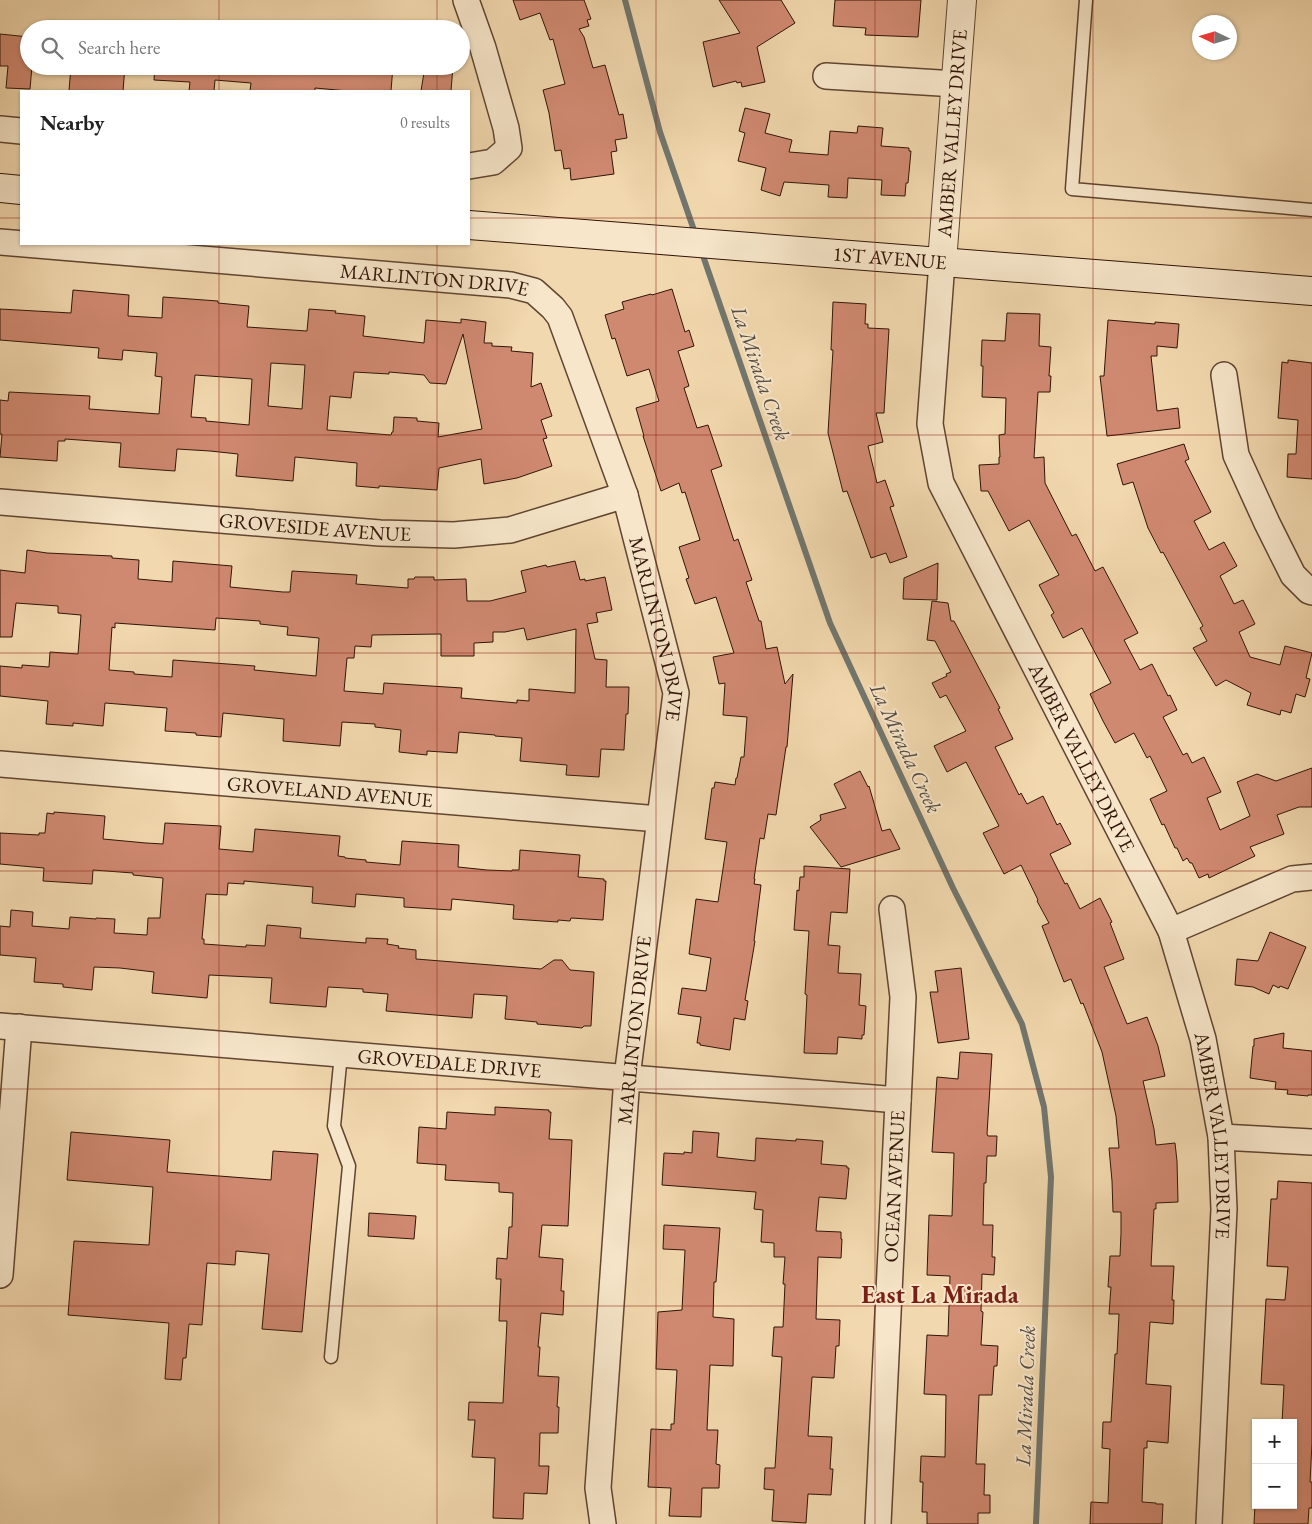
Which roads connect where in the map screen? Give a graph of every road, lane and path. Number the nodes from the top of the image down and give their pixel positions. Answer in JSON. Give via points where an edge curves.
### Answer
{"nodes":[{"id":1,"x":466,"y":0,"type":"edge"},
{"id":2,"x":962,"y":0,"type":"edge"},
{"id":3,"x":1086,"y":0,"type":"edge"},
{"id":4,"x":826,"y":76,"type":"dead end"},
{"id":5,"x":956,"y":84,"type":"junction"},
{"id":6,"x":0,"y":130,"type":"edge"},
{"id":7,"x":20,"y":131,"type":"edge"},
{"id":8,"x":470,"y":166,"type":"edge"},
{"id":9,"x":0,"y":188,"type":"edge"},
{"id":10,"x":20,"y":190,"type":"edge"},
{"id":11,"x":1312,"y":210,"type":"edge"},
{"id":12,"x":470,"y":225,"type":"edge"},
{"id":13,"x":0,"y":242,"type":"edge"},
{"id":14,"x":20,"y":244,"type":"edge"},
{"id":15,"x":36,"y":245,"type":"edge"},
{"id":16,"x":942,"y":262,"type":"junction"},
{"id":17,"x":1312,"y":291,"type":"edge"},
{"id":18,"x":1224,"y":375,"type":"dead end"},
{"id":19,"x":625,"y":494,"type":"junction"},
{"id":20,"x":0,"y":502,"type":"edge"},
{"id":21,"x":1312,"y":592,"type":"edge"},
{"id":22,"x":0,"y":764,"type":"edge"},
{"id":23,"x":659,"y":818,"type":"junction"},
{"id":24,"x":1312,"y":877,"type":"edge"},
{"id":25,"x":892,"y":909,"type":"dead end"},
{"id":26,"x":1171,"y":931,"type":"junction"},
{"id":27,"x":9,"y":1026,"type":"edge"},
{"id":28,"x":340,"y":1054,"type":"junction"},
{"id":29,"x":627,"y":1078,"type":"junction"},
{"id":30,"x":898,"y":1100,"type":"junction"},
{"id":31,"x":1221,"y":1137,"type":"junction"},
{"id":32,"x":1312,"y":1142,"type":"edge"},
{"id":33,"x":0,"y":1275,"type":"edge"},
{"id":34,"x":331,"y":1357,"type":"dead end"},
{"id":35,"x":603,"y":1524,"type":"edge"},
{"id":36,"x":878,"y":1524,"type":"edge"},
{"id":37,"x":1209,"y":1524,"type":"edge"}],
"edges":[{"from":1,"to":8,"type":"street","via":[[483,48],[509,148],[493,162]]},
{"from":2,"to":5,"type":"main road","name":"AMBER VALLEY DRIVE"},
{"from":3,"to":11,"type":"lane","via":[[1072,189]]},
{"from":4,"to":5,"type":"street"},
{"from":5,"to":16,"type":"main road","name":"AMBER VALLEY DRIVE"},
{"from":6,"to":7,"type":"street"},
{"from":9,"to":10,"type":"main road"},
{"from":12,"to":16,"type":"main road","name":"1ST AVENUE"},
{"from":13,"to":14,"type":"street","name":"MARLINTON DRIVE"},
{"from":15,"to":19,"type":"street","name":"MARLINTON DRIVE","via":[[511,285],[534,291],[560,317]]},
{"from":16,"to":17,"type":"main road","name":"1ST AVENUE"},
{"from":16,"to":26,"type":"street","name":"AMBER VALLEY DRIVE","via":[[930,424],[941,483]]},
{"from":18,"to":21,"type":"street","via":[[1236,455],[1293,575]]},
{"from":19,"to":20,"type":"street","name":"GROVESIDE AVENUE","via":[[510,530],[454,535],[380,533]]},
{"from":19,"to":23,"type":"street","name":"MARLINTON DRIVE","via":[[676,694]]},
{"from":22,"to":23,"type":"street","name":"GROVELAND AVENUE"},
{"from":23,"to":29,"type":"street","name":"MARLINTON DRIVE"},
{"from":24,"to":26,"type":"street","via":[[1292,879]]},
{"from":25,"to":30,"type":"street","name":"OCEAN AVENUE","via":[[903,997]]},
{"from":26,"to":31,"type":"street","name":"AMBER VALLEY DRIVE","via":[[1203,1039]]},
{"from":27,"to":28,"type":"street","name":"GROVEDALE DRIVE"},
{"from":27,"to":33,"type":"street"},
{"from":28,"to":29,"type":"street","name":"GROVEDALE DRIVE"},
{"from":28,"to":34,"type":"lane","via":[[334,1126],[349,1166]]},
{"from":29,"to":30,"type":"street","name":"GROVEDALE DRIVE"},
{"from":29,"to":35,"type":"street","name":"MARLINTON DRIVE","via":[[598,1488]]},
{"from":30,"to":36,"type":"street","name":"OCEAN AVENUE"},
{"from":31,"to":32,"type":"street"},
{"from":31,"to":37,"type":"street","name":"AMBER VALLEY DRIVE","via":[[1224,1208]]}]}
